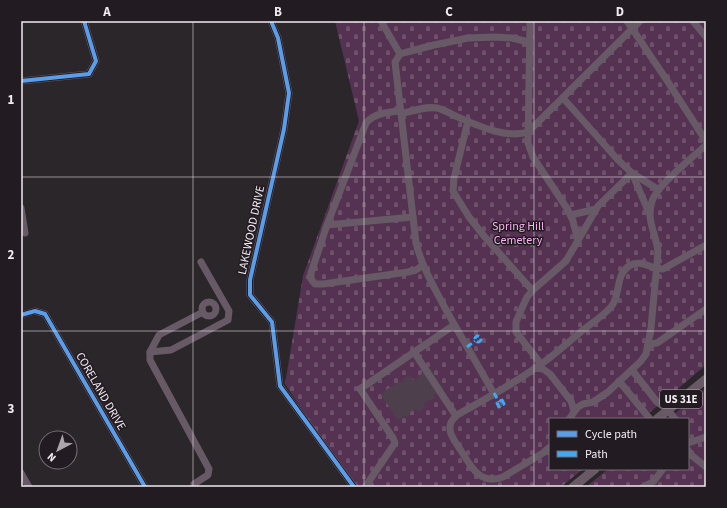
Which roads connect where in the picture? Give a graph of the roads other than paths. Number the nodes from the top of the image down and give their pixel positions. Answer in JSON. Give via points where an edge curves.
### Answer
{"nodes":[{"id":1,"x":84,"y":21,"type":"edge"},
{"id":2,"x":271,"y":21,"type":"edge"},
{"id":3,"x":381,"y":21,"type":"edge"},
{"id":4,"x":530,"y":21,"type":"edge"},
{"id":5,"x":626,"y":21,"type":"edge"},
{"id":6,"x":640,"y":21,"type":"edge"},
{"id":7,"x":693,"y":21,"type":"edge"},
{"id":8,"x":632,"y":30,"type":"junction"},
{"id":9,"x":706,"y":37,"type":"edge"},
{"id":10,"x":529,"y":42,"type":"junction"},
{"id":11,"x":400,"y":54,"type":"junction"},
{"id":12,"x":21,"y":81,"type":"edge"},
{"id":13,"x":564,"y":98,"type":"junction"},
{"id":14,"x":401,"y":112,"type":"junction"},
{"id":15,"x":468,"y":121,"type":"junction"},
{"id":16,"x":528,"y":132,"type":"junction"},
{"id":17,"x":706,"y":141,"type":"edge"},
{"id":18,"x":706,"y":145,"type":"edge"},
{"id":19,"x":632,"y":173,"type":"junction"},
{"id":20,"x":659,"y":190,"type":"junction"},
{"id":21,"x":21,"y":208,"type":"edge"},
{"id":22,"x":596,"y":209,"type":"junction"},
{"id":23,"x":650,"y":214,"type":"junction"},
{"id":24,"x":570,"y":215,"type":"junction"},
{"id":25,"x":413,"y":217,"type":"junction"},
{"id":26,"x":327,"y":225,"type":"junction"},
{"id":27,"x":25,"y":233,"type":"dead end"},
{"id":28,"x":578,"y":241,"type":"junction"},
{"id":29,"x":706,"y":245,"type":"edge"},
{"id":30,"x":201,"y":262,"type":"dead end"},
{"id":31,"x":423,"y":265,"type":"junction"},
{"id":32,"x":657,"y":269,"type":"junction"},
{"id":33,"x":532,"y":290,"type":"junction"},
{"id":34,"x":223,"y":300,"type":"junction"},
{"id":35,"x":216,"y":306,"type":"junction"},
{"id":36,"x":706,"y":309,"type":"edge"},
{"id":37,"x":203,"y":312,"type":"junction"},
{"id":38,"x":21,"y":315,"type":"edge"},
{"id":39,"x":454,"y":325,"type":"junction"},
{"id":40,"x":649,"y":344,"type":"junction"},
{"id":41,"x":150,"y":352,"type":"junction"},
{"id":42,"x":414,"y":352,"type":"junction"},
{"id":43,"x":538,"y":366,"type":"junction"},
{"id":44,"x":632,"y":370,"type":"junction"},
{"id":45,"x":706,"y":378,"type":"edge"},
{"id":46,"x":619,"y":382,"type":"junction"},
{"id":47,"x":494,"y":394,"type":"junction"},
{"id":48,"x":668,"y":410,"type":"junction"},
{"id":49,"x":574,"y":411,"type":"junction"},
{"id":50,"x":456,"y":416,"type":"junction"},
{"id":51,"x":570,"y":418,"type":"edge"},
{"id":52,"x":649,"y":418,"type":"edge"},
{"id":53,"x":657,"y":418,"type":"edge"},
{"id":54,"x":674,"y":418,"type":"edge"},
{"id":55,"x":706,"y":437,"type":"edge"},
{"id":56,"x":689,"y":443,"type":"edge"},
{"id":57,"x":549,"y":448,"type":"edge"},
{"id":58,"x":689,"y":452,"type":"edge"},
{"id":59,"x":706,"y":467,"type":"edge"},
{"id":60,"x":594,"y":470,"type":"edge"},
{"id":61,"x":662,"y":470,"type":"edge"},
{"id":62,"x":21,"y":473,"type":"edge"},
{"id":63,"x":193,"y":486,"type":"edge"},
{"id":64,"x":29,"y":487,"type":"edge"},
{"id":65,"x":144,"y":487,"type":"edge"},
{"id":66,"x":354,"y":487,"type":"edge"},
{"id":67,"x":365,"y":487,"type":"edge"},
{"id":68,"x":573,"y":487,"type":"edge"},
{"id":69,"x":643,"y":487,"type":"edge"}],
"edges":[{"from":1,"to":12,"type":"street","via":[[96,61],[89,74]]},
{"from":2,"to":66,"type":"street","name":"LAKEWOOD DRIVE","via":[[278,38],[288,93],[284,129],[250,280],[250,296],[272,322],[280,386]]},
{"from":3,"to":11,"type":"street"},
{"from":4,"to":10,"type":"street"},
{"from":5,"to":8,"type":"street"},
{"from":6,"to":8,"type":"street"},
{"from":7,"to":9,"type":"street"},
{"from":8,"to":13,"type":"street"},
{"from":8,"to":17,"type":"street"},
{"from":10,"to":11,"type":"street","via":[[512,38],[482,37]]},
{"from":10,"to":16,"type":"street"},
{"from":11,"to":14,"type":"street","via":[[395,68]]},
{"from":13,"to":16,"type":"street"},
{"from":13,"to":19,"type":"street"},
{"from":14,"to":15,"type":"street","via":[[438,108]]},
{"from":14,"to":25,"type":"street"},
{"from":14,"to":26,"type":"street","via":[[375,116],[366,123]]},
{"from":15,"to":16,"type":"street","via":[[512,134]]},
{"from":15,"to":33,"type":"street","via":[[453,191],[484,236]]},
{"from":16,"to":24,"type":"street","via":[[529,148],[533,156]]},
{"from":18,"to":20,"type":"street"},
{"from":19,"to":20,"type":"street"},
{"from":19,"to":22,"type":"street"},
{"from":19,"to":23,"type":"street"},
{"from":20,"to":23,"type":"street","via":[[653,198]]},
{"from":21,"to":27,"type":"street"},
{"from":22,"to":24,"type":"street"},
{"from":22,"to":28,"type":"street"},
{"from":23,"to":32,"type":"street","via":[[658,246]]},
{"from":24,"to":28,"type":"street"},
{"from":25,"to":26,"type":"street"},
{"from":25,"to":31,"type":"street","via":[[416,243]]},
{"from":26,"to":31,"type":"street","via":[[310,276],[315,284],[408,272]]},
{"from":28,"to":33,"type":"street","via":[[566,261]]},
{"from":29,"to":32,"type":"street","via":[[666,269]]},
{"from":30,"to":34,"type":"street"},
{"from":31,"to":39,"type":"street"},
{"from":32,"to":40,"type":"street"},
{"from":32,"to":43,"type":"street","via":[[637,263],[625,269],[620,278],[618,295],[611,307]]},
{"from":33,"to":43,"type":"street","via":[[515,327]]},
{"from":34,"to":35,"type":"street"},
{"from":34,"to":41,"type":"street","via":[[229,311],[228,320],[171,350]]},
{"from":35,"to":37,"type":"street","via":[[217,311],[214,315],[209,316]]},
{"from":35,"to":37,"type":"street","via":[[206,302],[202,308]]},
{"from":36,"to":40,"type":"street","via":[[657,343]]},
{"from":37,"to":41,"type":"street","via":[[160,335]]},
{"from":38,"to":65,"type":"street","name":"CORELAND DRIVE","via":[[35,310],[45,314]]},
{"from":39,"to":42,"type":"street"},
{"from":39,"to":47,"type":"street"},
{"from":40,"to":44,"type":"street","via":[[644,357]]},
{"from":41,"to":63,"type":"street","via":[[150,360],[209,469],[208,475]]},
{"from":42,"to":50,"type":"street"},
{"from":42,"to":67,"type":"street","via":[[360,389],[395,443]]},
{"from":43,"to":47,"type":"street"},
{"from":43,"to":49,"type":"street","via":[[550,374],[571,401]]},
{"from":44,"to":46,"type":"street"},
{"from":44,"to":48,"type":"street","via":[[657,402]]},
{"from":45,"to":48,"type":"main road","number":"US 31E"},
{"from":46,"to":49,"type":"street","via":[[599,399],[583,404]]},
{"from":46,"to":52,"type":"street"},
{"from":47,"to":50,"type":"street"},
{"from":48,"to":53,"type":"main road","number":"US 31E"},
{"from":48,"to":54,"type":"street"},
{"from":49,"to":51,"type":"street"},
{"from":50,"to":57,"type":"street","via":[[450,425],[452,435],[471,467],[488,479],[502,477]]},
{"from":55,"to":56,"type":"street"},
{"from":58,"to":59,"type":"street"},
{"from":60,"to":68,"type":"main road"},
{"from":61,"to":69,"type":"street","via":[[654,481]]},
{"from":62,"to":64,"type":"street"}]}
